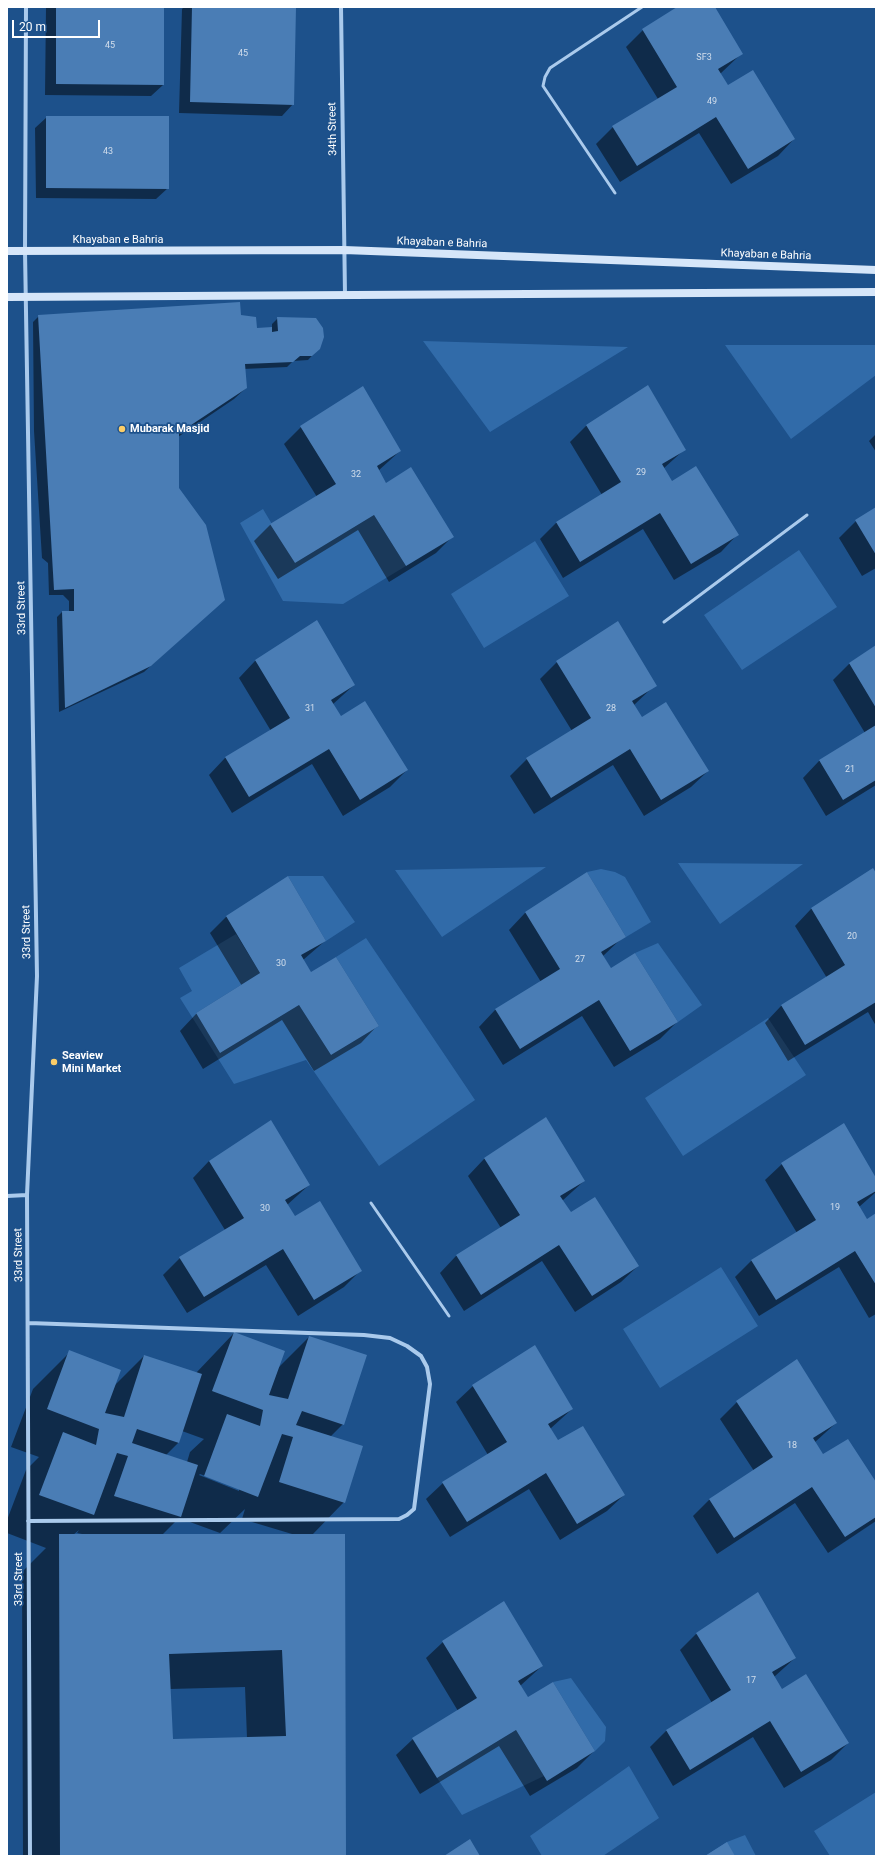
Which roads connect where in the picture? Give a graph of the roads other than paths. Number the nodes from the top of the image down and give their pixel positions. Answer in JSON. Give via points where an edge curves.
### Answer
{"nodes":[{"id":1,"x":26,"y":7,"type":"edge"},
{"id":2,"x":341,"y":7,"type":"edge"},
{"id":3,"x":642,"y":7,"type":"edge"},
{"id":4,"x":615,"y":193,"type":"dead end"},
{"id":5,"x":344,"y":250,"type":"junction"},
{"id":6,"x":7,"y":251,"type":"edge"},
{"id":7,"x":25,"y":251,"type":"junction"},
{"id":8,"x":876,"y":270,"type":"edge"},
{"id":9,"x":876,"y":292,"type":"edge"},
{"id":10,"x":345,"y":295,"type":"junction"},
{"id":11,"x":26,"y":296,"type":"junction"},
{"id":12,"x":7,"y":297,"type":"edge"},
{"id":13,"x":807,"y":515,"type":"dead end"},
{"id":14,"x":664,"y":622,"type":"dead end"},
{"id":15,"x":27,"y":1195,"type":"junction"},
{"id":16,"x":7,"y":1196,"type":"edge"},
{"id":17,"x":371,"y":1203,"type":"dead end"},
{"id":18,"x":449,"y":1316,"type":"dead end"},
{"id":19,"x":29,"y":1323,"type":"junction"},
{"id":20,"x":28,"y":1521,"type":"junction"},
{"id":21,"x":30,"y":1856,"type":"edge"}],
"edges":[{"from":1,"to":7,"type":"street","name":"33rd Street"},
{"from":2,"to":5,"type":"street","name":"34th Street"},
{"from":3,"to":4,"type":"lane","via":[[550,68],[543,86]]},
{"from":5,"to":7,"type":"street","name":"Khayaban e Bahria"},
{"from":5,"to":8,"type":"street","name":"Khayaban e Bahria"},
{"from":5,"to":10,"type":"street","name":"34th Street"},
{"from":6,"to":7,"type":"street","name":"Khayaban e Bahria"},
{"from":7,"to":11,"type":"street","name":"33rd Street"},
{"from":9,"to":10,"type":"street"},
{"from":10,"to":11,"type":"street"},
{"from":11,"to":12,"type":"street"},
{"from":11,"to":15,"type":"street","name":"33rd Street","via":[[37,976]]},
{"from":13,"to":14,"type":"lane"},
{"from":15,"to":16,"type":"street"},
{"from":15,"to":19,"type":"street","name":"33rd Street"},
{"from":17,"to":18,"type":"lane"},
{"from":19,"to":20,"type":"street","name":"33rd Street"},
{"from":19,"to":20,"type":"street","via":[[390,1338],[421,1356],[427,1367],[430,1384],[414,1508],[399,1519]]},
{"from":20,"to":21,"type":"street","name":"33rd Street"}]}
